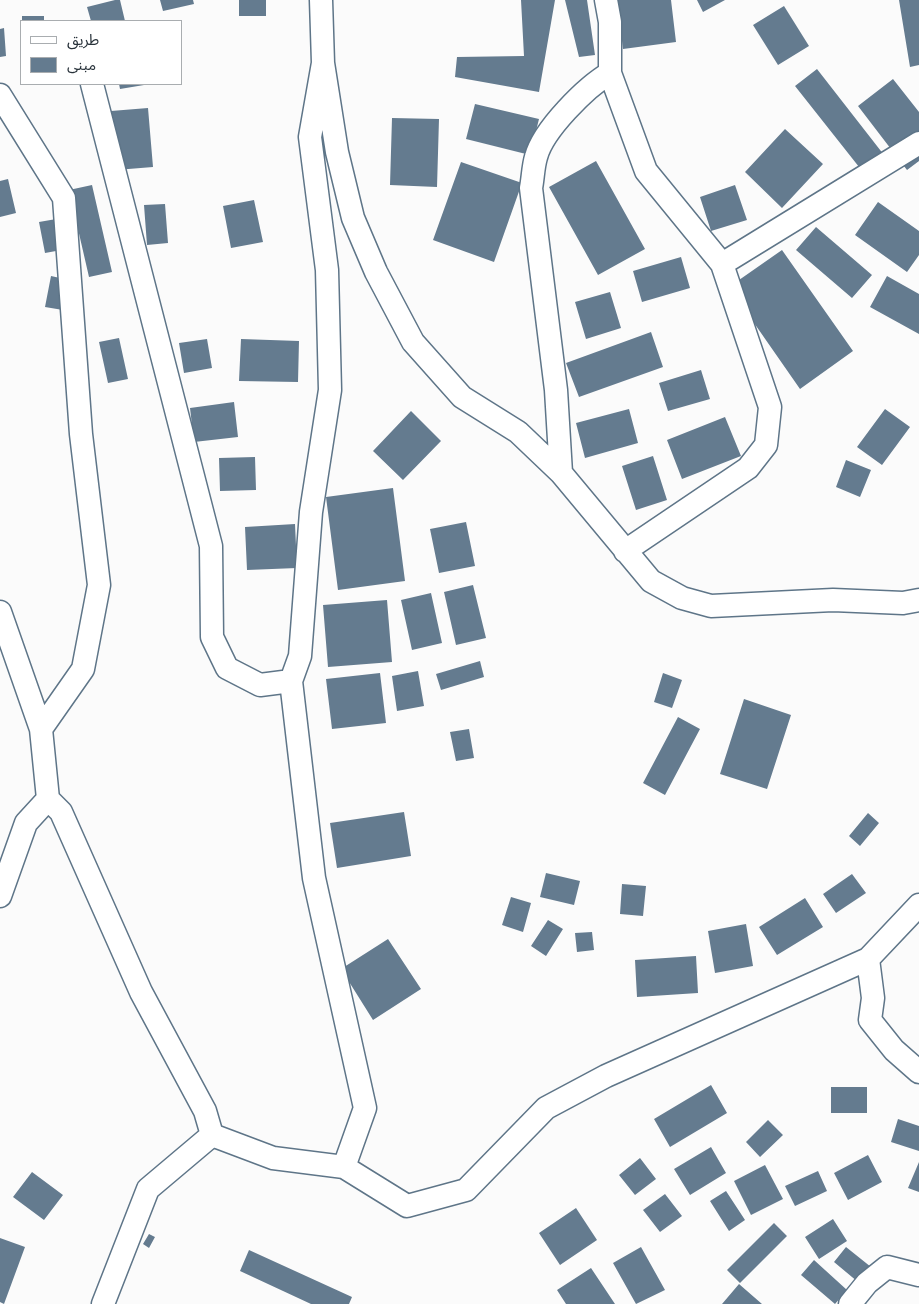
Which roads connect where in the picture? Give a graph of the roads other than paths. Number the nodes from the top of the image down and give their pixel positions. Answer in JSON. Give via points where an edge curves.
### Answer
{"nodes":[{"id":1,"x":321,"y":0,"type":"edge"},
{"id":2,"x":606,"y":0,"type":"edge"},
{"id":3,"x":323,"y":63,"type":"junction"},
{"id":4,"x":610,"y":73,"type":"junction"},
{"id":5,"x":92,"y":85,"type":"edge"},
{"id":6,"x":0,"y":95,"type":"edge"},
{"id":7,"x":919,"y":143,"type":"edge"},
{"id":8,"x":722,"y":264,"type":"junction"},
{"id":9,"x":561,"y":473,"type":"junction"},
{"id":10,"x":625,"y":551,"type":"junction"},
{"id":11,"x":919,"y":600,"type":"edge"},
{"id":12,"x":0,"y":612,"type":"edge"},
{"id":13,"x":291,"y":681,"type":"junction"},
{"id":14,"x":42,"y":729,"type":"junction"},
{"id":15,"x":48,"y":799,"type":"junction"},
{"id":16,"x":0,"y":896,"type":"edge"},
{"id":17,"x":919,"y":904,"type":"edge"},
{"id":18,"x":868,"y":959,"type":"junction"},
{"id":19,"x":919,"y":1072,"type":"edge"},
{"id":20,"x":212,"y":1135,"type":"junction"},
{"id":21,"x":344,"y":1167,"type":"junction"},
{"id":22,"x":919,"y":1276,"type":"edge"},
{"id":23,"x":102,"y":1304,"type":"edge"},
{"id":24,"x":850,"y":1304,"type":"edge"}],
"edges":[{"from":1,"to":3,"type":"street"},
{"from":2,"to":4,"type":"street","via":[[610,22]]},
{"from":3,"to":9,"type":"street","via":[[337,152],[353,218],[376,272],[413,342],[462,397],[518,432]]},
{"from":3,"to":13,"type":"street","via":[[310,137],[327,270],[330,390],[311,512],[300,656]]},
{"from":4,"to":8,"type":"street","via":[[646,171]]},
{"from":4,"to":9,"type":"street","via":[[593,83],[559,118],[536,156],[531,188],[556,390]]},
{"from":5,"to":13,"type":"street","via":[[211,546],[212,636],[227,668],[260,685]]},
{"from":6,"to":14,"type":"street","via":[[64,198],[81,434],[99,585],[83,669]]},
{"from":7,"to":8,"type":"street"},
{"from":8,"to":10,"type":"street","via":[[770,407],[766,445],[748,468]]},
{"from":9,"to":10,"type":"street"},
{"from":10,"to":11,"type":"street","via":[[651,581],[682,598],[711,606],[833,600],[903,603]]},
{"from":12,"to":14,"type":"street"},
{"from":13,"to":21,"type":"street","via":[[314,878],[365,1108]]},
{"from":14,"to":15,"type":"street"},
{"from":15,"to":16,"type":"street","via":[[26,823]]},
{"from":15,"to":20,"type":"street","via":[[62,812],[142,992],[205,1111]]},
{"from":17,"to":18,"type":"street"},
{"from":18,"to":19,"type":"street","via":[[873,998],[870,1020],[894,1050]]},
{"from":18,"to":21,"type":"street","via":[[606,1076],[546,1108],[466,1190],[407,1206]]},
{"from":20,"to":21,"type":"street","via":[[273,1158]]},
{"from":20,"to":23,"type":"street","via":[[148,1189]]},
{"from":22,"to":24,"type":"street","via":[[887,1267],[866,1283]]}]}
